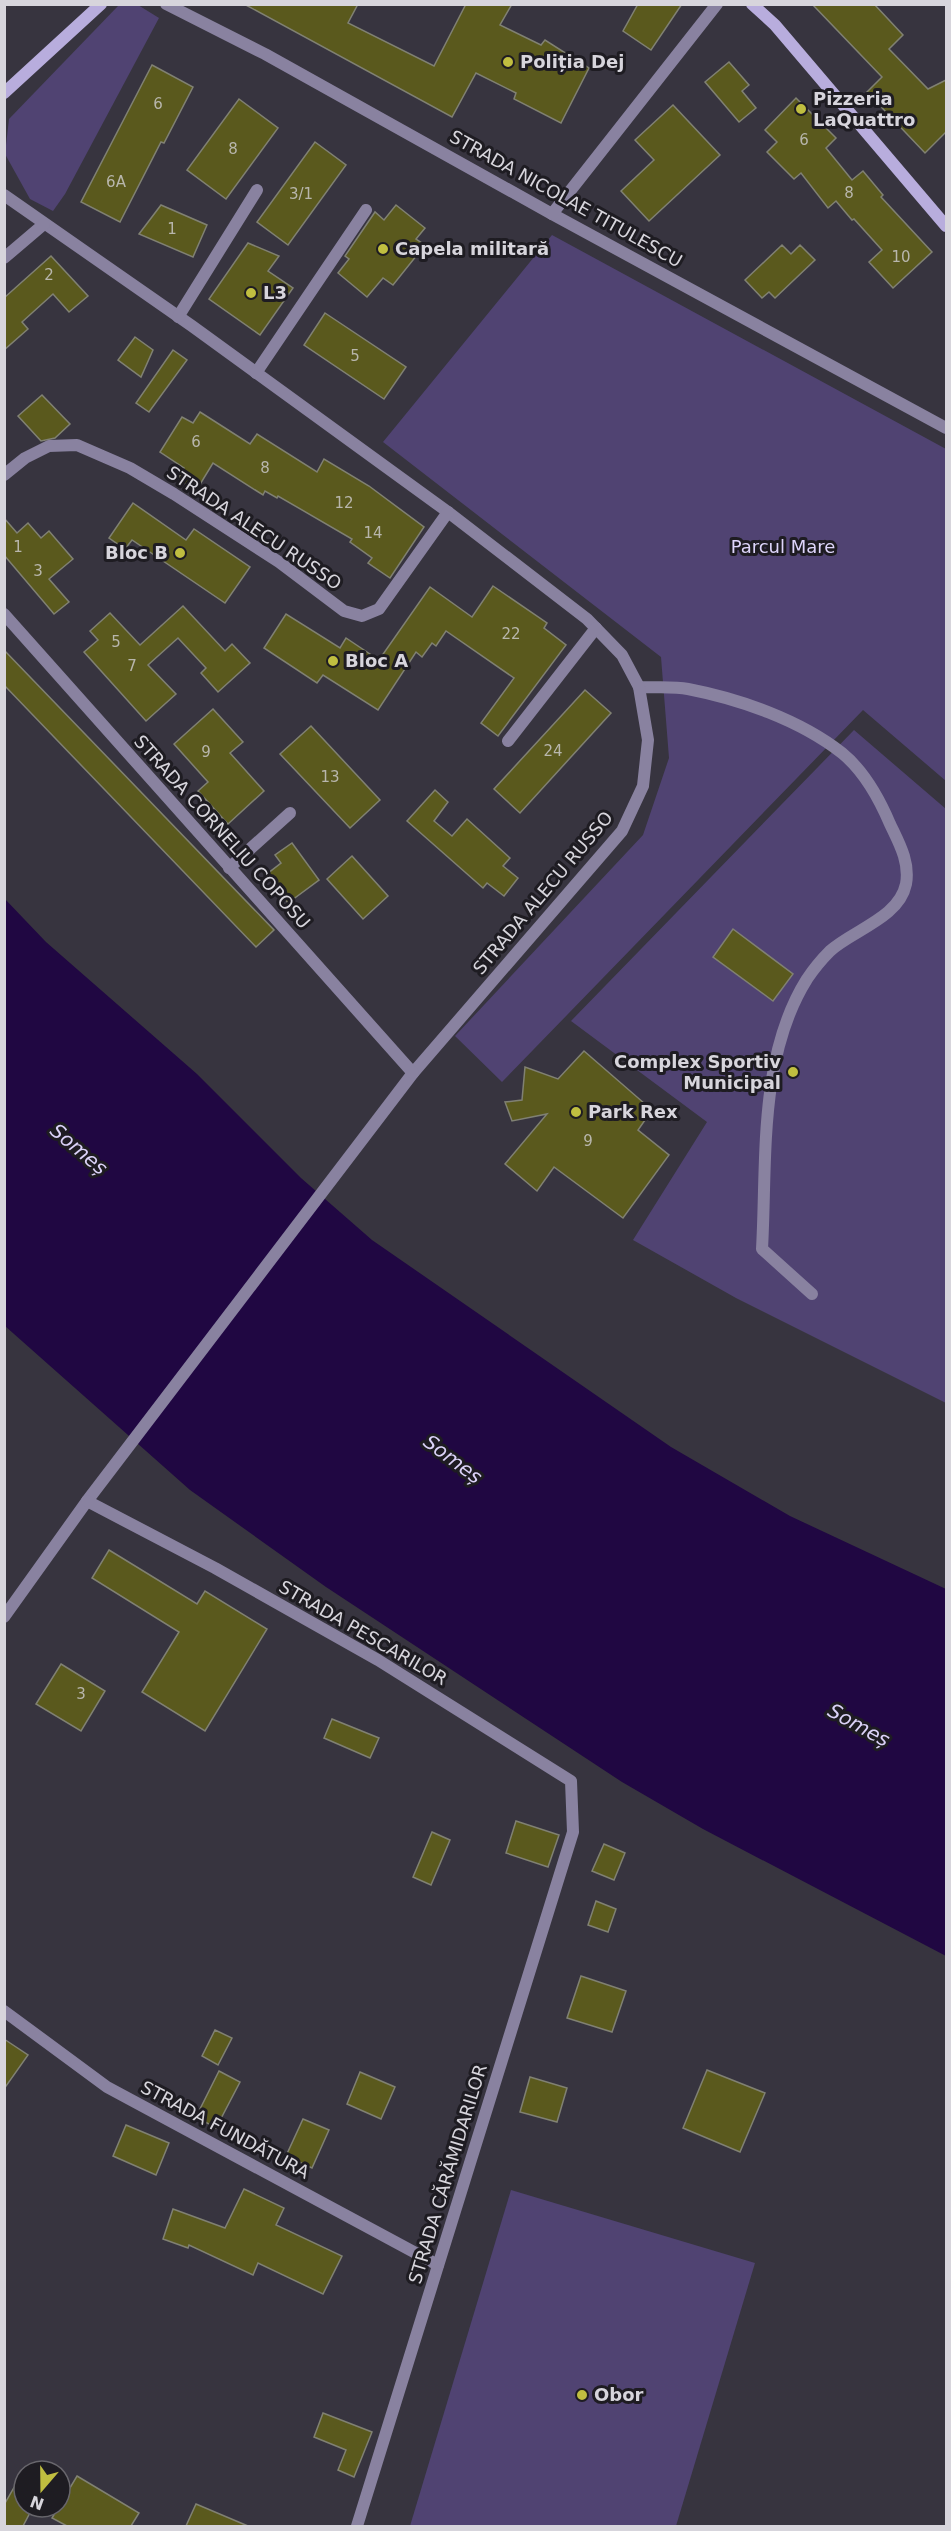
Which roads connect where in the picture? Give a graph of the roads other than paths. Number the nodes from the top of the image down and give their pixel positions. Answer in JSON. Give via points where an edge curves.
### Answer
{"nodes":[{"id":1,"x":91,"y":4,"type":"edge"},
{"id":2,"x":101,"y":4,"type":"edge"},
{"id":3,"x":166,"y":4,"type":"edge"},
{"id":4,"x":717,"y":4,"type":"edge"},
{"id":5,"x":752,"y":4,"type":"edge"},
{"id":6,"x":80,"y":25,"type":"junction"},
{"id":7,"x":4,"y":93,"type":"edge"},
{"id":8,"x":257,"y":190,"type":"dead end"},
{"id":9,"x":4,"y":195,"type":"edge"},
{"id":10,"x":366,"y":210,"type":"dead end"},
{"id":11,"x":552,"y":214,"type":"junction"},
{"id":12,"x":44,"y":224,"type":"junction"},
{"id":13,"x":946,"y":226,"type":"edge"},
{"id":14,"x":4,"y":258,"type":"edge"},
{"id":15,"x":178,"y":317,"type":"junction"},
{"id":16,"x":256,"y":373,"type":"junction"},
{"id":17,"x":946,"y":428,"type":"edge"},
{"id":18,"x":4,"y":475,"type":"edge"},
{"id":19,"x":448,"y":512,"type":"junction"},
{"id":20,"x":4,"y":614,"type":"edge"},
{"id":21,"x":596,"y":628,"type":"junction"},
{"id":22,"x":639,"y":687,"type":"junction"},
{"id":23,"x":508,"y":741,"type":"dead end"},
{"id":24,"x":290,"y":813,"type":"dead end"},
{"id":25,"x":229,"y":868,"type":"junction"},
{"id":26,"x":413,"y":1073,"type":"junction"},
{"id":27,"x":812,"y":1294,"type":"dead end"},
{"id":28,"x":87,"y":1501,"type":"junction"},
{"id":29,"x":4,"y":1617,"type":"edge"},
{"id":30,"x":573,"y":1832,"type":"joint"},
{"id":31,"x":4,"y":2011,"type":"edge"},
{"id":32,"x":438,"y":2265,"type":"junction"},
{"id":33,"x":357,"y":2526,"type":"edge"}],
"edges":[{"from":1,"to":6,"type":"main road"},
{"from":2,"to":6,"type":"main road"},
{"from":3,"to":11,"type":"street","name":"STRADA NICOLAE TITULESCU","via":[[265,54]]},
{"from":4,"to":11,"type":"street"},
{"from":5,"to":13,"type":"main road","via":[[775,25]]},
{"from":6,"to":7,"type":"main road"},
{"from":8,"to":15,"type":"street"},
{"from":9,"to":12,"type":"street","name":"STRADA ALECU RUSSO"},
{"from":10,"to":16,"type":"street"},
{"from":11,"to":17,"type":"street","name":"STRADA NICOLAE TITULESCU"},
{"from":12,"to":14,"type":"street"},
{"from":12,"to":15,"type":"street","name":"STRADA ALECU RUSSO"},
{"from":15,"to":16,"type":"street","name":"STRADA ALECU RUSSO"},
{"from":16,"to":19,"type":"street","name":"STRADA ALECU RUSSO"},
{"from":18,"to":19,"type":"street","name":"STRADA ALECU RUSSO","via":[[49,446],[76,445],[106,456],[174,494],[279,562],[344,611],[362,616],[379,609]]},
{"from":19,"to":21,"type":"street","name":"STRADA ALECU RUSSO"},
{"from":20,"to":25,"type":"street","name":"STRADA CORNELIU COPOSU"},
{"from":21,"to":22,"type":"street","name":"STRADA ALECU RUSSO","via":[[622,655]]},
{"from":21,"to":23,"type":"street"},
{"from":22,"to":26,"type":"street","name":"STRADA ALECU RUSSO","via":[[648,740],[643,786],[622,831]]},
{"from":22,"to":27,"type":"street","via":[[687,689],[764,711],[843,754],[868,782],[883,807],[907,867],[906,885],[899,901],[830,951],[807,978],[792,1008],[771,1082],[762,1249]]},
{"from":24,"to":25,"type":"street"},
{"from":25,"to":26,"type":"street","name":"STRADA CORNELIU COPOSU"},
{"from":26,"to":28,"type":"street","name":"STRADA ALECU RUSSO"},
{"from":28,"to":29,"type":"street","name":"STRADA ALECU RUSSO"},
{"from":28,"to":30,"type":"street","name":"STRADA PESCARILOR","via":[[378,1660],[571,1780]]},
{"from":30,"to":32,"type":"street","name":"STRADA CĂRĂMIDARILOR"},
{"from":31,"to":32,"type":"street","name":"STRADA FUNDĂTURA","via":[[107,2087]]},
{"from":32,"to":33,"type":"street","name":"STRADA CĂRĂMIDARILOR"}]}
